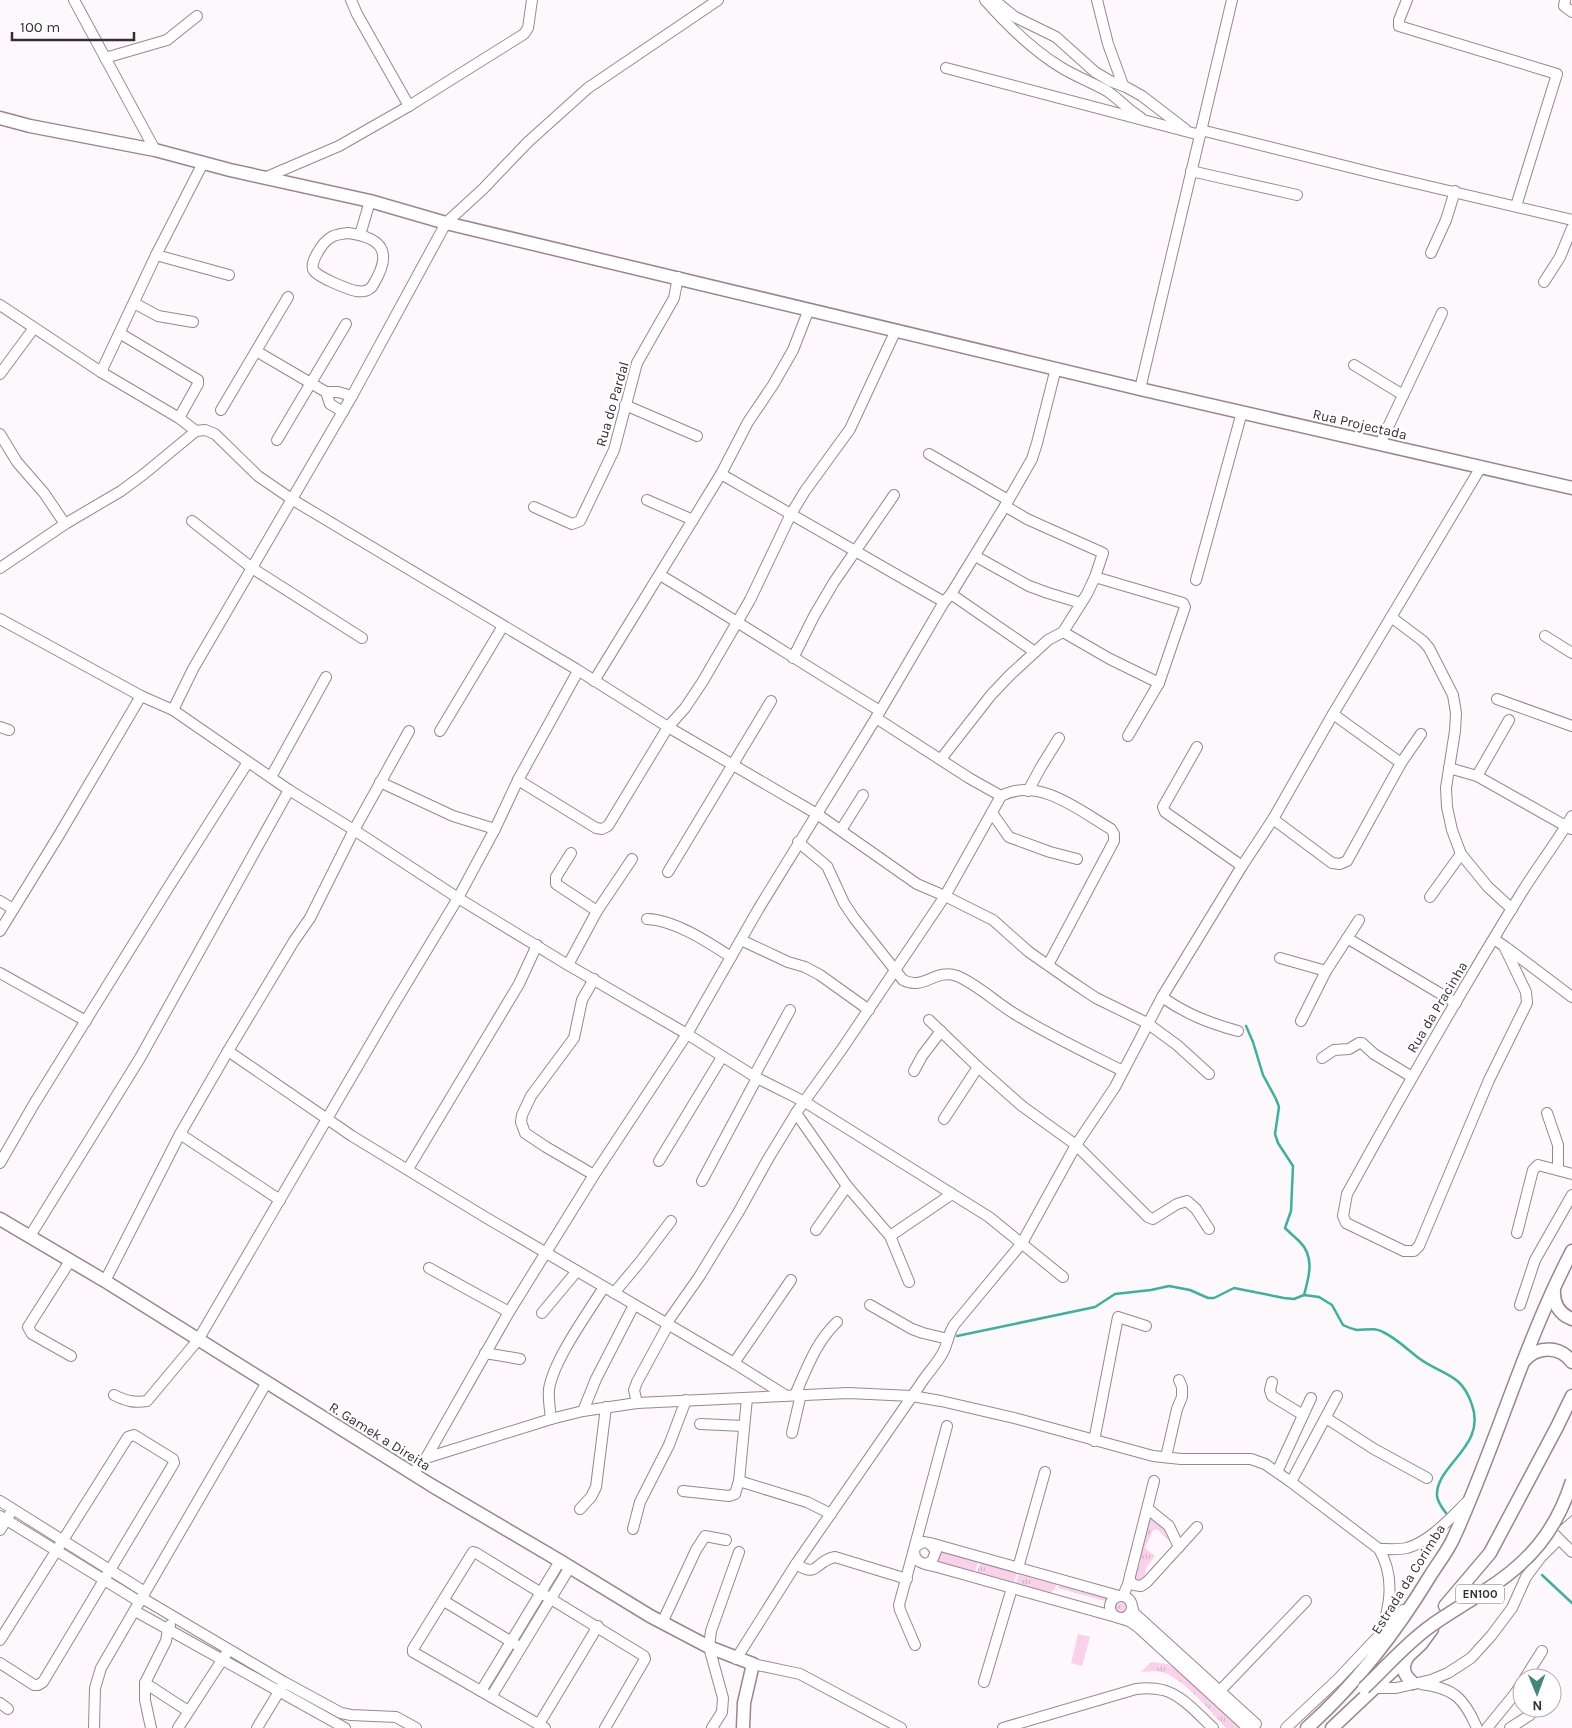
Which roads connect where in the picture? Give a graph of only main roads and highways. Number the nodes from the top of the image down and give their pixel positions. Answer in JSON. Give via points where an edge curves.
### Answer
{"nodes":[{"id":1,"x":0,"y":118,"type":"edge"},
{"id":2,"x":1572,"y":488,"type":"edge"},
{"id":3,"x":0,"y":1219,"type":"edge"},
{"id":4,"x":1572,"y":1251,"type":"edge"},
{"id":5,"x":1556,"y":1284,"type":"junction"},
{"id":6,"x":1572,"y":1319,"type":"edge"},
{"id":7,"x":1572,"y":1362,"type":"edge"},
{"id":8,"x":1521,"y":1367,"type":"junction"},
{"id":9,"x":1572,"y":1396,"type":"edge"},
{"id":10,"x":1572,"y":1482,"type":"edge"},
{"id":11,"x":1445,"y":1606,"type":"dead end"},
{"id":12,"x":1432,"y":1629,"type":"dead end"},
{"id":13,"x":1408,"y":1656,"type":"junction"},
{"id":14,"x":1413,"y":1684,"type":"road end"},
{"id":15,"x":1370,"y":1688,"type":"junction"},
{"id":16,"x":743,"y":1728,"type":"edge"},
{"id":17,"x":1307,"y":1728,"type":"edge"},
{"id":18,"x":1322,"y":1728,"type":"edge"},
{"id":19,"x":1332,"y":1728,"type":"edge"}],
"edges":[{"from":1,"to":2,"type":"main road","name":"Rua Projectada","via":[[155,150],[1140,389]]},
{"from":3,"to":16,"type":"main road","name":"R. Gamek a Direita","via":[[431,1485],[662,1623],[752,1664]]},
{"from":4,"to":5,"type":"main road"},
{"from":5,"to":6,"type":"main road","via":[[1556,1305]]},
{"from":5,"to":8,"type":"main road","name":"Estrada da Corimba"},
{"from":7,"to":8,"type":"main road","via":[[1560,1352],[1547,1349],[1533,1353]]},
{"from":8,"to":17,"type":"main road","name":"Estrada da Corimba","via":[[1453,1540],[1423,1589],[1368,1666]]},
{"from":9,"to":11,"type":"main road","number":"EN100","via":[[1490,1553]]},
{"from":10,"to":15,"type":"main road","number":"EN100","bridge":true,"via":[[1558,1517],[1533,1552],[1502,1580],[1428,1628]]},
{"from":12,"to":13,"type":"main road","number":"EN100"},
{"from":13,"to":14,"type":"main road","via":[[1403,1671]]},
{"from":13,"to":15,"type":"main road","number":"EN100"},
{"from":15,"to":18,"type":"main road","number":"EN100"},
{"from":15,"to":19,"type":"main road","number":"EN100"}]}
